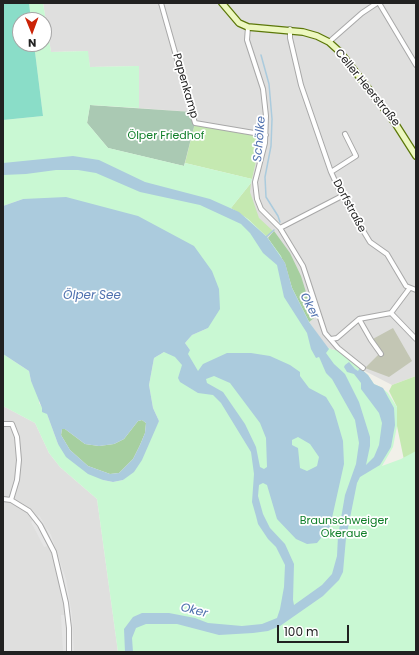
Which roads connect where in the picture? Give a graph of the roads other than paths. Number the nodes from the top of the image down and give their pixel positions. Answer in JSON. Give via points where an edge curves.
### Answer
{"nodes":[{"id":1,"x":161,"y":3,"type":"edge"},
{"id":2,"x":222,"y":3,"type":"edge"},
{"id":3,"x":378,"y":3,"type":"edge"},
{"id":4,"x":248,"y":27,"type":"junction"},
{"id":5,"x":290,"y":29,"type":"junction"},
{"id":6,"x":329,"y":42,"type":"junction"},
{"id":7,"x":416,"y":65,"type":"edge"},
{"id":8,"x":344,"y":134,"type":"dead end"},
{"id":9,"x":266,"y":135,"type":"junction"},
{"id":10,"x":414,"y":148,"type":"edge"},
{"id":11,"x":416,"y":156,"type":"edge"},
{"id":12,"x":331,"y":172,"type":"junction"},
{"id":13,"x":342,"y":196,"type":"junction"},
{"id":14,"x":280,"y":228,"type":"junction"},
{"id":15,"x":409,"y":289,"type":"junction"},
{"id":16,"x":416,"y":290,"type":"edge"},
{"id":17,"x":391,"y":313,"type":"junction"},
{"id":18,"x":359,"y":319,"type":"junction"},
{"id":19,"x":331,"y":339,"type":"junction"},
{"id":20,"x":416,"y":339,"type":"edge"},
{"id":21,"x":381,"y":354,"type":"dead end"},
{"id":22,"x":363,"y":368,"type":"dead end"},
{"id":23,"x":3,"y":424,"type":"edge"},
{"id":24,"x":3,"y":499,"type":"edge"},
{"id":25,"x":11,"y":500,"type":"junction"},
{"id":26,"x":69,"y":652,"type":"edge"}],
"edges":[{"from":1,"to":9,"type":"street","name":"Papenkamp","via":[[195,123]]},
{"from":2,"to":4,"type":"main road","via":[[239,23]]},
{"from":3,"to":6,"type":"street","via":[[362,13]]},
{"from":3,"to":7,"type":"street"},
{"from":4,"to":5,"type":"main road","name":"Celler Heerstraße"},
{"from":4,"to":9,"type":"street","via":[[247,40],[263,89]]},
{"from":5,"to":6,"type":"main road","name":"Celler Heerstraße","via":[[318,36]]},
{"from":5,"to":12,"type":"street","name":"Dorfstraße","via":[[301,85]]},
{"from":6,"to":10,"type":"main road","name":"Celler Heerstraße","via":[[353,68]]},
{"from":8,"to":12,"type":"street","name":"Dorfstraße","via":[[356,156]]},
{"from":9,"to":14,"type":"street","via":[[256,175],[255,191],[261,209]]},
{"from":10,"to":11,"type":"main road","name":"Celler Heerstraße"},
{"from":12,"to":13,"type":"street","name":"Dorfstraße"},
{"from":13,"to":14,"type":"street"},
{"from":13,"to":15,"type":"street","name":"Dorfstraße","via":[[366,238],[387,254]]},
{"from":14,"to":19,"type":"street","via":[[303,266],[323,328]]},
{"from":15,"to":16,"type":"street"},
{"from":15,"to":17,"type":"street"},
{"from":17,"to":18,"type":"street"},
{"from":17,"to":20,"type":"street"},
{"from":18,"to":19,"type":"street","via":[[337,338]]},
{"from":18,"to":21,"type":"street"},
{"from":19,"to":22,"type":"street"},
{"from":23,"to":25,"type":"street","via":[[12,424],[17,437],[19,460]]},
{"from":24,"to":25,"type":"street"},
{"from":25,"to":26,"type":"street","via":[[35,517],[54,552],[66,603]]}]}
